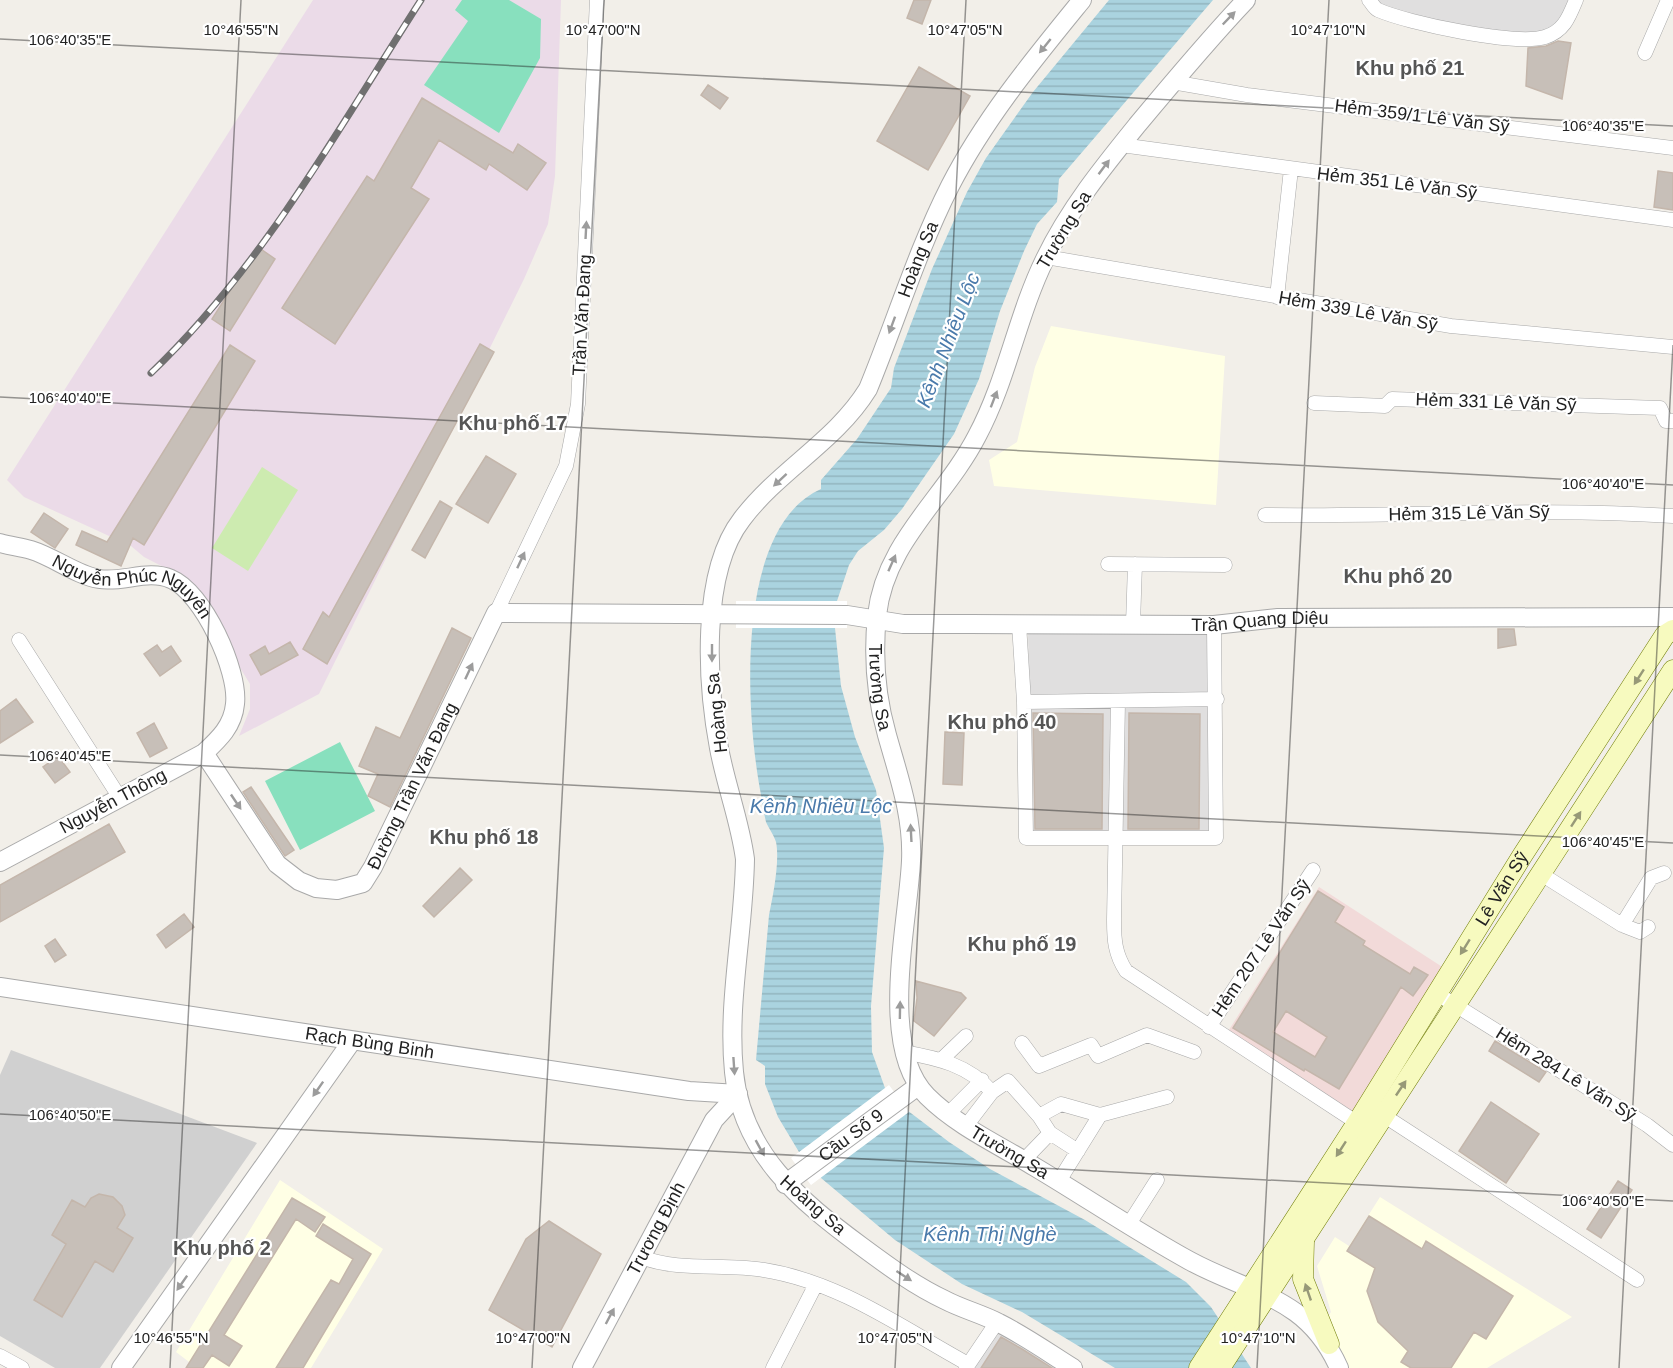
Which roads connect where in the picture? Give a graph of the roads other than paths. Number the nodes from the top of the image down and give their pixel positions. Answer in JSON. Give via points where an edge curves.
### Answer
{"nodes":[{"id":1,"x":597,"y":0,"type":"edge"},
{"id":2,"x":1082,"y":0,"type":"edge"},
{"id":3,"x":1246,"y":0,"type":"edge"},
{"id":4,"x":1369,"y":0,"type":"edge"},
{"id":5,"x":1576,"y":0,"type":"edge"},
{"id":6,"x":1669,"y":0,"type":"edge"},
{"id":7,"x":1673,"y":4,"type":"edge"},
{"id":8,"x":1645,"y":52,"type":"dead end"},
{"id":9,"x":1172,"y":82,"type":"junction"},
{"id":10,"x":1121,"y":145,"type":"junction"},
{"id":11,"x":1673,"y":148,"type":"edge"},
{"id":12,"x":1291,"y":169,"type":"junction"},
{"id":13,"x":1673,"y":220,"type":"edge"},
{"id":14,"x":1046,"y":257,"type":"junction"},
{"id":15,"x":1277,"y":297,"type":"junction"},
{"id":16,"x":1673,"y":347,"type":"edge"},
{"id":17,"x":1314,"y":403,"type":"dead end"},
{"id":18,"x":1673,"y":421,"type":"edge"},
{"id":19,"x":1265,"y":515,"type":"dead end"},
{"id":20,"x":1673,"y":516,"type":"edge"},
{"id":21,"x":0,"y":543,"type":"edge"},
{"id":22,"x":1108,"y":564,"type":"dead end"},
{"id":23,"x":1136,"y":564,"type":"junction"},
{"id":24,"x":1225,"y":565,"type":"dead end"},
{"id":25,"x":496,"y":613,"type":"junction"},
{"id":26,"x":712,"y":615,"type":"junction"},
{"id":27,"x":1673,"y":617,"type":"edge"},
{"id":28,"x":876,"y":620,"type":"junction"},
{"id":29,"x":1019,"y":624,"type":"junction"},
{"id":30,"x":1133,"y":624,"type":"junction"},
{"id":31,"x":1214,"y":625,"type":"junction"},
{"id":32,"x":1673,"y":630,"type":"edge"},
{"id":33,"x":19,"y":640,"type":"dead end"},
{"id":34,"x":1673,"y":670,"type":"edge"},
{"id":35,"x":1217,"y":699,"type":"junction"},
{"id":36,"x":1118,"y":701,"type":"junction"},
{"id":37,"x":1024,"y":702,"type":"junction"},
{"id":38,"x":222,"y":737,"type":"joint"},
{"id":39,"x":204,"y":753,"type":"junction"},
{"id":40,"x":120,"y":798,"type":"junction"},
{"id":41,"x":1116,"y":838,"type":"junction"},
{"id":42,"x":0,"y":862,"type":"edge"},
{"id":43,"x":1313,"y":870,"type":"dead end"},
{"id":44,"x":1664,"y":873,"type":"dead end"},
{"id":45,"x":1541,"y":874,"type":"junction"},
{"id":46,"x":1622,"y":925,"type":"junction"},
{"id":47,"x":1648,"y":927,"type":"dead end"},
{"id":48,"x":0,"y":987,"type":"edge"},
{"id":49,"x":1436,"y":993,"type":"junction"},
{"id":50,"x":1456,"y":1005,"type":"junction"},
{"id":51,"x":1209,"y":1027,"type":"junction"},
{"id":52,"x":966,"y":1036,"type":"dead end"},
{"id":53,"x":352,"y":1041,"type":"junction"},
{"id":54,"x":1022,"y":1043,"type":"dead end"},
{"id":55,"x":903,"y":1052,"type":"junction"},
{"id":56,"x":1194,"y":1052,"type":"dead end"},
{"id":57,"x":942,"y":1059,"type":"junction"},
{"id":58,"x":982,"y":1080,"type":"junction"},
{"id":59,"x":918,"y":1086,"type":"junction"},
{"id":60,"x":992,"y":1092,"type":"junction"},
{"id":61,"x":738,"y":1094,"type":"junction"},
{"id":62,"x":1167,"y":1097,"type":"dead end"},
{"id":63,"x":949,"y":1113,"type":"junction"},
{"id":64,"x":1100,"y":1114,"type":"junction"},
{"id":65,"x":1383,"y":1115,"type":"junction"},
{"id":66,"x":1040,"y":1116,"type":"junction"},
{"id":67,"x":966,"y":1126,"type":"junction"},
{"id":68,"x":1364,"y":1128,"type":"junction"},
{"id":69,"x":1050,"y":1133,"type":"junction"},
{"id":70,"x":1673,"y":1145,"type":"edge"},
{"id":71,"x":1078,"y":1150,"type":"junction"},
{"id":72,"x":1024,"y":1160,"type":"junction"},
{"id":73,"x":1157,"y":1180,"type":"dead end"},
{"id":74,"x":1059,"y":1181,"type":"junction"},
{"id":75,"x":785,"y":1184,"type":"junction"},
{"id":76,"x":1129,"y":1224,"type":"junction"},
{"id":77,"x":1304,"y":1238,"type":"junction"},
{"id":78,"x":642,"y":1257,"type":"junction"},
{"id":79,"x":1636,"y":1280,"type":"dead end"},
{"id":80,"x":816,"y":1284,"type":"junction"},
{"id":81,"x":1258,"y":1293,"type":"junction"},
{"id":82,"x":1243,"y":1315,"type":"junction"},
{"id":83,"x":997,"y":1322,"type":"junction"},
{"id":84,"x":1329,"y":1344,"type":"junction"},
{"id":85,"x":0,"y":1356,"type":"edge"},
{"id":86,"x":967,"y":1366,"type":"edge"},
{"id":87,"x":21,"y":1368,"type":"edge"},
{"id":88,"x":121,"y":1368,"type":"edge"},
{"id":89,"x":582,"y":1368,"type":"edge"},
{"id":90,"x":773,"y":1368,"type":"edge"},
{"id":91,"x":1073,"y":1368,"type":"edge"},
{"id":92,"x":1199,"y":1368,"type":"edge"},
{"id":93,"x":1220,"y":1368,"type":"edge"},
{"id":94,"x":1339,"y":1368,"type":"edge"}],
"edges":[{"from":25,"to":1,"type":"street","name":"Trần Văn Ðang","one_way":true,"via":[[566,466],[578,404]]},
{"from":2,"to":26,"type":"street","name":"Hoàng Sa","one_way":true,"via":[[1017,81],[951,183],[859,404],[759,500],[731,535],[717,571]]},
{"from":9,"to":3,"type":"street","name":"Trường Sa","one_way":true},
{"from":4,"to":5,"type":"street","via":[[1376,9],[1421,22],[1529,40],[1547,36],[1566,24]]},
{"from":6,"to":7,"type":"street"},
{"from":6,"to":8,"type":"street"},
{"from":9,"to":10,"type":"street","name":"Trường Sa"},
{"from":9,"to":11,"type":"street","name":"Hẻm 359/1 Lê Văn Sỹ","via":[[1247,95]]},
{"from":10,"to":12,"type":"street","name":"Hẻm 351 Lê Văn Sỹ"},
{"from":14,"to":10,"type":"street","name":"Trường Sa","one_way":true,"via":[[1071,213]]},
{"from":12,"to":13,"type":"street","name":"Hẻm 351 Lê Văn Sỹ"},
{"from":12,"to":15,"type":"street"},
{"from":14,"to":15,"type":"street","name":"Hẻm 339 Lê Văn Sỹ"},
{"from":28,"to":14,"type":"street","name":"Trường Sa","one_way":true,"via":[[894,558],[905,537],[977,437]]},
{"from":15,"to":16,"type":"street","name":"Hẻm 339 Lê Văn Sỹ","via":[[1451,326]]},
{"from":17,"to":18,"type":"street","name":"Hẻm 331 Lê Văn Sỹ","via":[[1385,406],[1392,399],[1660,408],[1666,421]]},
{"from":19,"to":20,"type":"street","name":"Hẻm 315 Lê Văn Sỹ","via":[[1522,511]]},
{"from":21,"to":38,"type":"street","name":"Nguyễn Phúc Nguyên","via":[[32,550],[97,579],[147,574],[171,578],[189,591],[231,667],[236,703]]},
{"from":22,"to":23,"type":"street"},
{"from":23,"to":24,"type":"street"},
{"from":23,"to":30,"type":"street"},
{"from":25,"to":26,"type":"street"},
{"from":39,"to":25,"type":"street","name":"Đường Trần Văn Đang","one_way":true,"via":[[278,864],[299,881],[316,888],[337,890],[363,883],[428,758]]},
{"from":26,"to":28,"type":"street","name":"Trần Quang Diệu","via":[[847,615]]},
{"from":26,"to":61,"type":"street","name":"Hoàng Sa","one_way":true,"via":[[712,676],[719,748],[742,835],[744,859],[734,1038]]},
{"from":27,"to":31,"type":"street","name":"Trần Quang Diệu","via":[[1278,618]]},
{"from":28,"to":29,"type":"street","name":"Trần Quang Diệu","via":[[903,624]]},
{"from":55,"to":28,"type":"street","name":"Trường Sa","one_way":true,"via":[[899,1011],[911,829],[881,710]]},
{"from":29,"to":30,"type":"street","name":"Trần Quang Diệu"},
{"from":29,"to":37,"type":"street"},
{"from":30,"to":31,"type":"street","name":"Trần Quang Diệu"},
{"from":31,"to":35,"type":"street"},
{"from":32,"to":49,"type":"main road","name":"Lê Văn Sỹ","one_way":true,"via":[[1665,635]]},
{"from":33,"to":40,"type":"street"},
{"from":45,"to":34,"type":"main road","name":"Lê Văn Sỹ","one_way":true},
{"from":35,"to":36,"type":"street"},
{"from":35,"to":41,"type":"street","via":[[1216,838]]},
{"from":36,"to":37,"type":"street"},
{"from":36,"to":41,"type":"street"},
{"from":37,"to":41,"type":"street","via":[[1026,838]]},
{"from":38,"to":39,"type":"street","name":"Nguyễn Thông"},
{"from":39,"to":40,"type":"street","name":"Nguyễn Thông"},
{"from":40,"to":42,"type":"street","name":"Nguyễn Thông"},
{"from":41,"to":51,"type":"street","name":"Hẻm 207 Lê Văn Sỹ","via":[[1114,943],[1118,960],[1126,971]]},
{"from":43,"to":51,"type":"street","name":"Hẻm 207 Lê Văn Sỹ"},
{"from":44,"to":46,"type":"street","via":[[1651,879]]},
{"from":45,"to":46,"type":"street"},
{"from":45,"to":50,"type":"main road","name":"Lê Văn Sỹ"},
{"from":46,"to":47,"type":"street","via":[[1640,932]]},
{"from":48,"to":53,"type":"street","name":"Rạch Bùng Binh"},
{"from":49,"to":50,"type":"street","name":"Hẻm 284 Lê Văn Sỹ"},
{"from":49,"to":68,"type":"main road","name":"Lê Văn Sỹ"},
{"from":65,"to":50,"type":"main road","name":"Lê Văn Sỹ","one_way":true},
{"from":50,"to":70,"type":"street","name":"Hẻm 284 Lê Văn Sỹ"},
{"from":51,"to":68,"type":"street","name":"Hẻm 207 Lê Văn Sỹ"},
{"from":52,"to":57,"type":"street"},
{"from":53,"to":61,"type":"street","name":"Rạch Bùng Binh","via":[[689,1091]]},
{"from":53,"to":88,"type":"street","one_way":true},
{"from":54,"to":56,"type":"street","via":[[1039,1066],[1091,1045],[1098,1056],[1147,1035]]},
{"from":55,"to":57,"type":"street"},
{"from":55,"to":59,"type":"street","name":"Trường Sa"},
{"from":57,"to":58,"type":"street"},
{"from":58,"to":60,"type":"street"},
{"from":58,"to":63,"type":"street"},
{"from":59,"to":63,"type":"street","name":"Trường Sa"},
{"from":59,"to":75,"type":"street","name":"Cầu Số 9"},
{"from":60,"to":66,"type":"street","via":[[1008,1081]]},
{"from":60,"to":67,"type":"street"},
{"from":61,"to":75,"type":"street","name":"Hoàng Sa","one_way":true,"via":[[754,1138]]},
{"from":61,"to":78,"type":"street","name":"Trương Định","via":[[714,1120]]},
{"from":62,"to":64,"type":"street"},
{"from":63,"to":67,"type":"street","name":"Trường Sa"},
{"from":64,"to":66,"type":"street","via":[[1061,1104]]},
{"from":64,"to":71,"type":"street"},
{"from":65,"to":68,"type":"main road","name":"Lê Văn Sỹ"},
{"from":65,"to":79,"type":"street"},
{"from":66,"to":69,"type":"street"},
{"from":67,"to":72,"type":"street","name":"Trường Sa"},
{"from":68,"to":77,"type":"main road","name":"Lê Văn Sỹ"},
{"from":68,"to":81,"type":"main road","name":"Lê Văn Sỹ","one_way":true},
{"from":69,"to":71,"type":"street"},
{"from":69,"to":72,"type":"street"},
{"from":71,"to":74,"type":"street"},
{"from":72,"to":74,"type":"street","name":"Trường Sa"},
{"from":73,"to":76,"type":"street"},
{"from":74,"to":76,"type":"street","name":"Trường Sa"},
{"from":75,"to":83,"type":"street","name":"Hoàng Sa","one_way":true,"via":[[817,1213],[900,1274],[946,1301]]},
{"from":76,"to":81,"type":"street","name":"Trường Sa","via":[[1186,1258]]},
{"from":77,"to":81,"type":"main road","name":"Lê Văn Sỹ"},
{"from":84,"to":77,"type":"main road","one_way":true,"via":[[1303,1279]]},
{"from":78,"to":80,"type":"street","via":[[660,1264],[764,1270]]},
{"from":89,"to":78,"type":"street","name":"Trương Định","one_way":true},
{"from":80,"to":86,"type":"street","via":[[872,1306]]},
{"from":80,"to":90,"type":"street"},
{"from":81,"to":82,"type":"main road","name":"Lê Văn Sỹ"},
{"from":81,"to":84,"type":"street","name":"Trường Sa","via":[[1305,1318]]},
{"from":82,"to":92,"type":"main road"},
{"from":82,"to":93,"type":"main road"},
{"from":83,"to":86,"type":"street"},
{"from":83,"to":91,"type":"street","name":"Hoàng Sa"},
{"from":84,"to":94,"type":"street","name":"Trường Sa"},
{"from":85,"to":87,"type":"street"}]}
